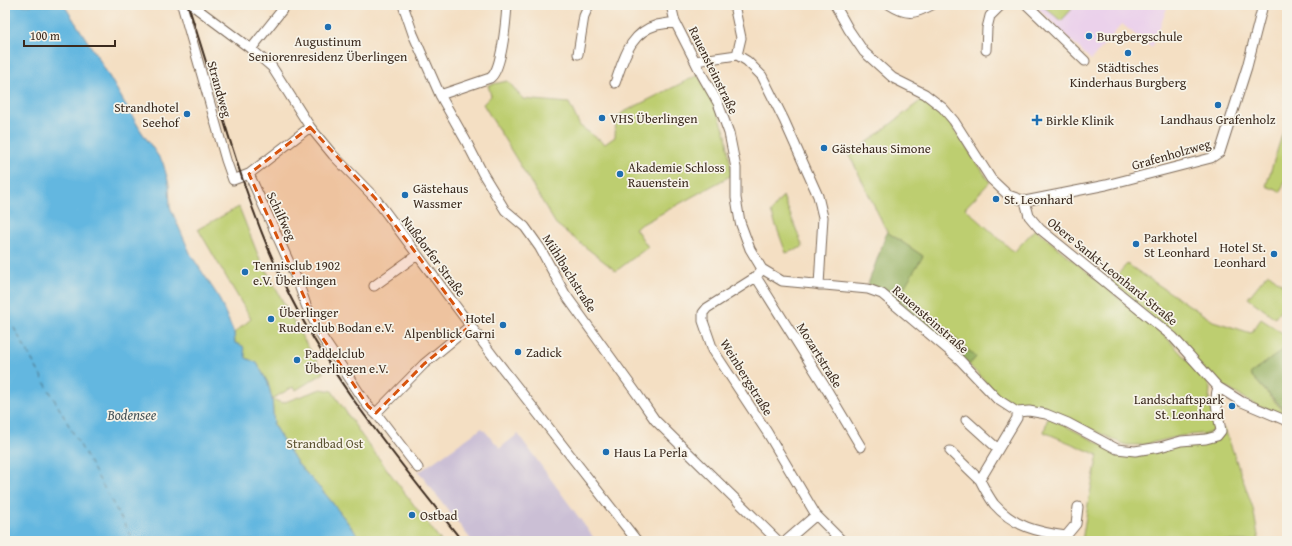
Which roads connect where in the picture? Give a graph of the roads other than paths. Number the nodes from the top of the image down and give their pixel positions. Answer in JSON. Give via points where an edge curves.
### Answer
{"nodes":[{"id":1,"x":182,"y":5,"type":"edge"},
{"id":2,"x":286,"y":5,"type":"edge"},
{"id":3,"x":403,"y":5,"type":"edge"},
{"id":4,"x":507,"y":5,"type":"edge"},
{"id":5,"x":589,"y":5,"type":"edge"},
{"id":6,"x":671,"y":5,"type":"edge"},
{"id":7,"x":734,"y":5,"type":"edge"},
{"id":8,"x":835,"y":5,"type":"edge"},
{"id":9,"x":890,"y":5,"type":"edge"},
{"id":10,"x":932,"y":5,"type":"edge"},
{"id":11,"x":1001,"y":5,"type":"edge"},
{"id":12,"x":1027,"y":5,"type":"edge"},
{"id":13,"x":1263,"y":5,"type":"edge"},
{"id":14,"x":196,"y":7,"type":"edge"},
{"id":15,"x":675,"y":22,"type":"junction"},
{"id":16,"x":251,"y":49,"type":"junction"},
{"id":17,"x":986,"y":50,"type":"dead end"},
{"id":18,"x":578,"y":54,"type":"dead end"},
{"id":19,"x":737,"y":55,"type":"junction"},
{"id":20,"x":695,"y":61,"type":"junction"},
{"id":21,"x":1085,"y":61,"type":"dead end"},
{"id":22,"x":615,"y":83,"type":"dead end"},
{"id":23,"x":440,"y":95,"type":"junction"},
{"id":24,"x":310,"y":127,"type":"junction"},
{"id":25,"x":249,"y":174,"type":"junction"},
{"id":26,"x":1025,"y":201,"type":"junction"},
{"id":27,"x":417,"y":255,"type":"junction"},
{"id":28,"x":762,"y":269,"type":"junction"},
{"id":29,"x":756,"y":277,"type":"junction"},
{"id":30,"x":819,"y":285,"type":"junction"},
{"id":31,"x":374,"y":286,"type":"dead end"},
{"id":32,"x":470,"y":326,"type":"junction"},
{"id":33,"x":1218,"y":388,"type":"junction"},
{"id":34,"x":1017,"y":412,"type":"junction"},
{"id":35,"x":376,"y":413,"type":"junction"},
{"id":36,"x":966,"y":420,"type":"dead end"},
{"id":37,"x":1287,"y":421,"type":"edge"},
{"id":38,"x":861,"y":447,"type":"dead end"},
{"id":39,"x":998,"y":449,"type":"junction"},
{"id":40,"x":950,"y":451,"type":"dead end"},
{"id":41,"x":418,"y":468,"type":"dead end"},
{"id":42,"x":980,"y":480,"type":"junction"},
{"id":43,"x":1078,"y":507,"type":"dead end"},
{"id":44,"x":816,"y":515,"type":"junction"},
{"id":45,"x":637,"y":541,"type":"edge"},
{"id":46,"x":778,"y":541,"type":"edge"},
{"id":47,"x":786,"y":541,"type":"edge"},
{"id":48,"x":842,"y":541,"type":"edge"}],
"edges":[{"from":1,"to":25,"type":"street","name":"Strandweg","via":[[233,180]]},
{"from":2,"to":16,"type":"street"},
{"from":3,"to":23,"type":"street","name":"Mühlbachstraße"},
{"from":4,"to":23,"type":"street","via":[[503,42],[495,74]]},
{"from":5,"to":18,"type":"street","via":[[584,16]]},
{"from":6,"to":15,"type":"street","name":"Rauensteinstraße"},
{"from":7,"to":19,"type":"street","via":[[741,38]]},
{"from":8,"to":26,"type":"street","via":[[864,52],[893,78],[925,94],[943,108],[991,179],[1008,195]]},
{"from":9,"to":10,"type":"street","via":[[908,14]]},
{"from":11,"to":17,"type":"street","via":[[990,16]]},
{"from":12,"to":21,"type":"street"},
{"from":13,"to":26,"type":"street","name":"Grafenholzweg","via":[[1247,67],[1220,152],[1211,158],[1106,185]]},
{"from":14,"to":16,"type":"street","name":"Nußdorfer Straße"},
{"from":15,"to":20,"type":"street","name":"Rauensteinstraße"},
{"from":15,"to":22,"type":"street","name":"Rauensteinstraße","via":[[656,25],[639,34],[629,46]]},
{"from":16,"to":24,"type":"street","name":"Nußdorfer Straße","via":[[272,67]]},
{"from":19,"to":20,"type":"street"},
{"from":19,"to":30,"type":"street","via":[[762,76],[818,196],[823,217]]},
{"from":20,"to":28,"type":"street","name":"Rauensteinstraße","via":[[718,103],[729,133],[736,168],[736,198],[740,222],[750,249]]},
{"from":23,"to":46,"type":"street","name":"Mühlbachstraße","via":[[482,174],[505,210],[525,228],[540,248],[565,294],[655,420]]},
{"from":24,"to":25,"type":"street"},
{"from":24,"to":27,"type":"street","name":"Nußdorfer Straße","via":[[375,198]]},
{"from":25,"to":35,"type":"street","name":"Schilfweg","via":[[322,337],[368,406]]},
{"from":26,"to":33,"type":"street","name":"Obere Sankt-Leonhard-Straße","via":[[1029,216],[1040,229],[1173,337]]},
{"from":27,"to":31,"type":"street"},
{"from":27,"to":32,"type":"street","name":"Nußdorfer Straße"},
{"from":28,"to":29,"type":"street","name":"Weinbergstraße"},
{"from":28,"to":30,"type":"street","name":"Rauensteinstraße","via":[[782,280]]},
{"from":29,"to":38,"type":"street","name":"Mozartstraße"},
{"from":29,"to":44,"type":"street","name":"Weinbergstraße","via":[[707,308],[703,313],[703,321],[713,350],[767,432]]},
{"from":30,"to":34,"type":"street","name":"Rauensteinstraße","via":[[868,289],[882,294],[958,358],[997,399]]},
{"from":32,"to":35,"type":"street","via":[[424,364]]},
{"from":32,"to":45,"type":"street","name":"Nußdorfer Straße"},
{"from":33,"to":34,"type":"street","via":[[1216,402],[1221,431],[1217,436],[1135,451],[1117,449],[1068,422],[1046,414]]},
{"from":33,"to":37,"type":"street","name":"Obere Sankt-Leonhard-Straße","via":[[1242,402]]},
{"from":34,"to":39,"type":"street","via":[[1017,418]]},
{"from":35,"to":41,"type":"street","name":"Schilfweg"},
{"from":36,"to":39,"type":"street"},
{"from":39,"to":42,"type":"street"},
{"from":40,"to":42,"type":"street"},
{"from":42,"to":43,"type":"street","via":[[994,504],[1028,529],[1066,536],[1076,524]]},
{"from":44,"to":47,"type":"street"},
{"from":44,"to":48,"type":"street","name":"Weinbergstraße"}]}
